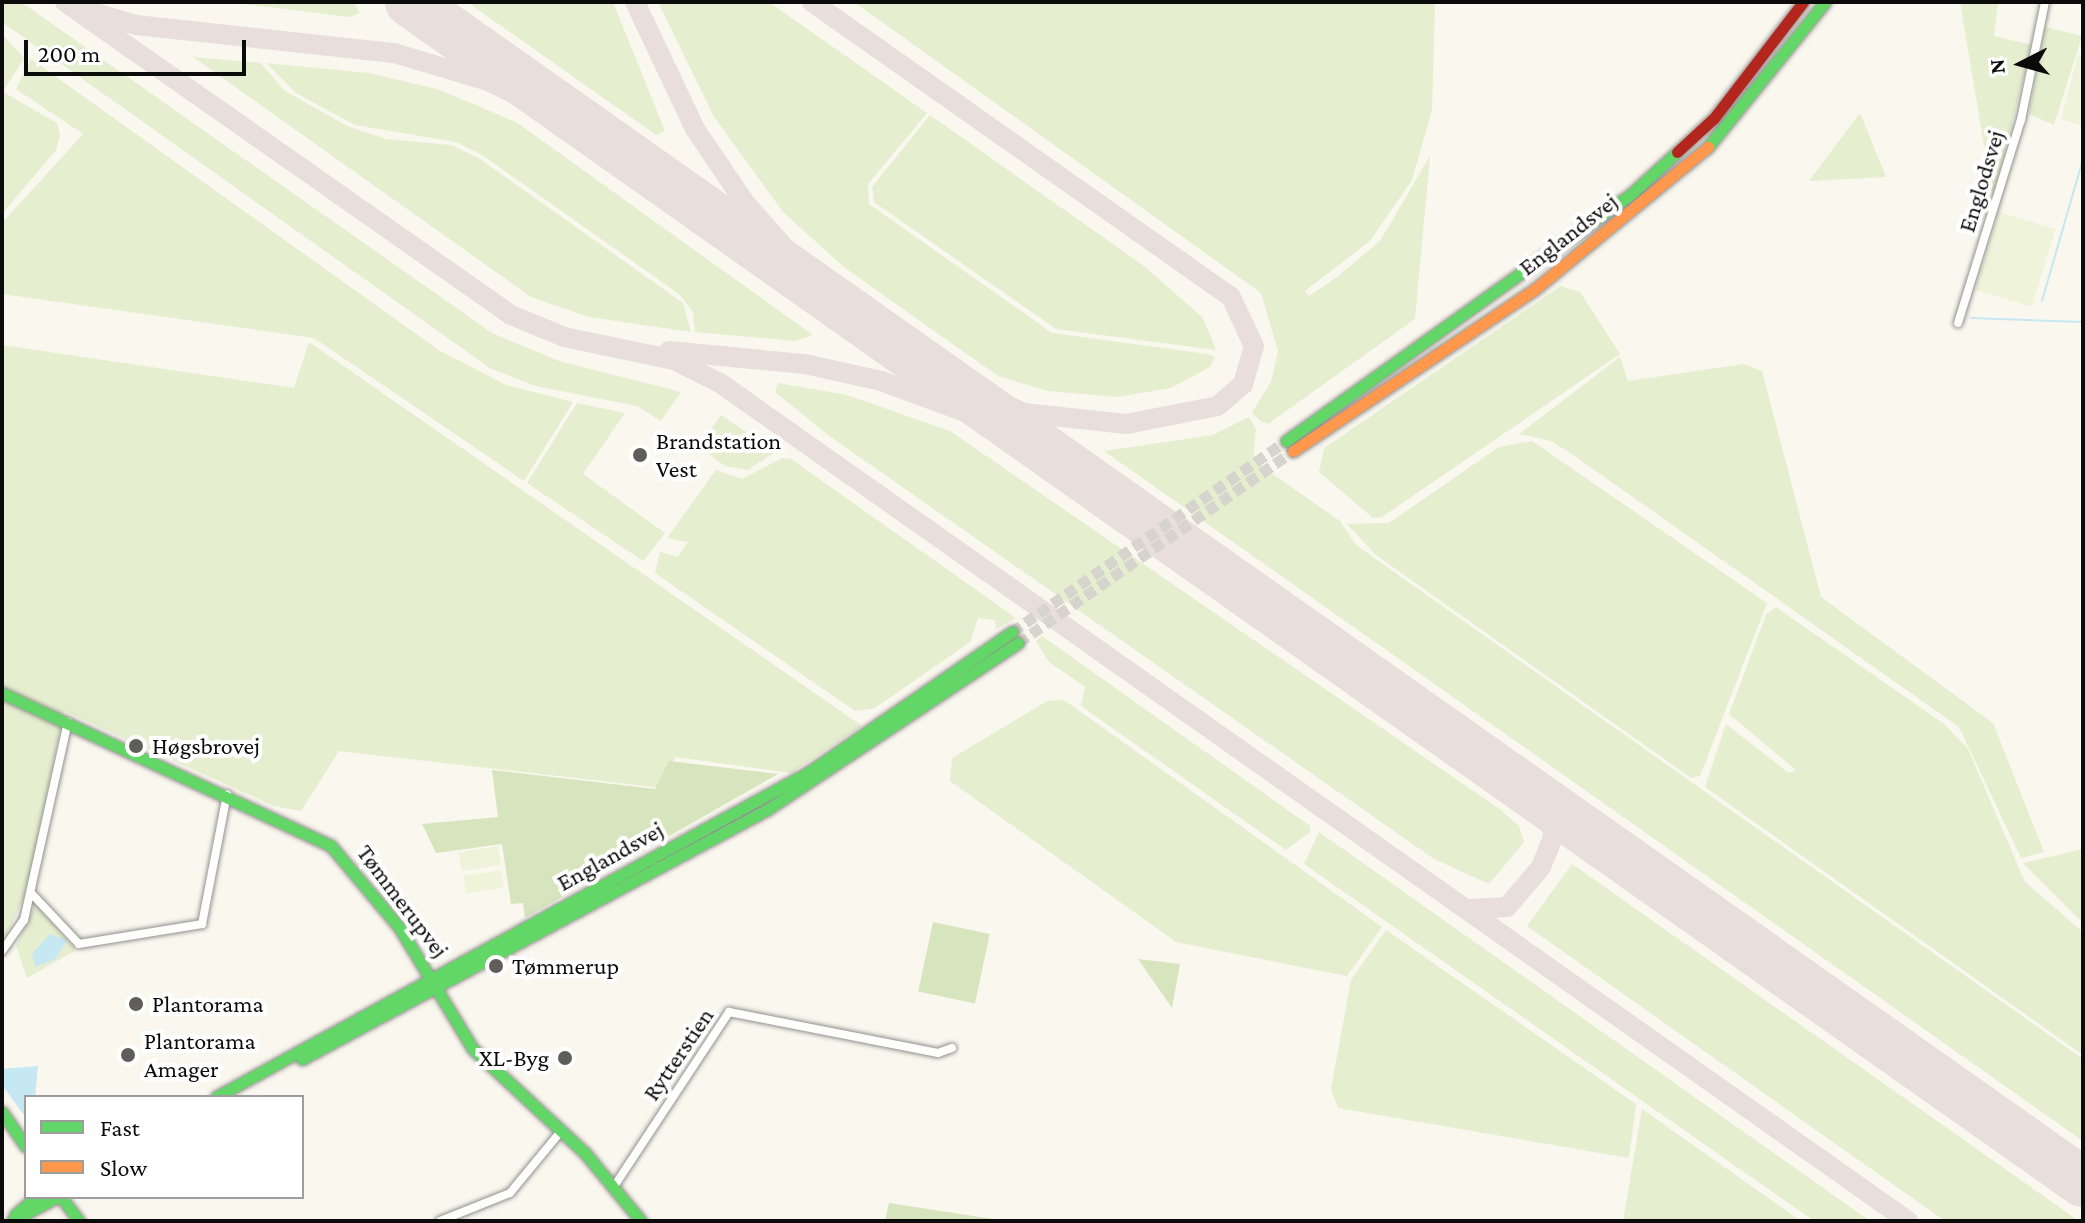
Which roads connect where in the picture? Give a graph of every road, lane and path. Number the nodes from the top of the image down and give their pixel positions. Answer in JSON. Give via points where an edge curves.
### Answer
{"nodes":[{"id":1,"x":1803,"y":2,"type":"edge"},
{"id":2,"x":1825,"y":2,"type":"edge"},
{"id":3,"x":2045,"y":2,"type":"edge"},
{"id":4,"x":1958,"y":323,"type":"dead end"},
{"id":5,"x":1015,"y":638,"type":"tunnel mouth"},
{"id":6,"x":2,"y":693,"type":"edge"},
{"id":7,"x":68,"y":722,"type":"junction"},
{"id":8,"x":227,"y":793,"type":"junction"},
{"id":9,"x":31,"y":893,"type":"junction"},
{"id":10,"x":2,"y":951,"type":"edge"},
{"id":11,"x":436,"y":982,"type":"junction"},
{"id":12,"x":952,"y":1048,"type":"dead end"},
{"id":13,"x":220,"y":1095,"type":"edge"},
{"id":14,"x":235,"y":1095,"type":"edge"},
{"id":15,"x":2,"y":1112,"type":"edge"},
{"id":16,"x":562,"y":1130,"type":"junction"},
{"id":17,"x":24,"y":1144,"type":"edge"},
{"id":18,"x":613,"y":1188,"type":"junction"},
{"id":19,"x":34,"y":1199,"type":"edge"},
{"id":20,"x":55,"y":1199,"type":"edge"},
{"id":21,"x":61,"y":1199,"type":"edge"},
{"id":22,"x":10,"y":1221,"type":"edge"},
{"id":23,"x":79,"y":1221,"type":"edge"},
{"id":24,"x":440,"y":1221,"type":"edge"},
{"id":25,"x":641,"y":1221,"type":"edge"}],
"edges":[{"from":1,"to":2,"type":"main road","name":"Englandsvej","via":[[1714,118],[1631,194],[1290,446],[1535,289],[1642,205],[1728,129]]},
{"from":3,"to":4,"type":"street","name":"Englodsvej","via":[[2021,120]]},
{"from":5,"to":11,"type":"main road","name":"Englandsvej","via":[[768,809]]},
{"from":6,"to":7,"type":"main road","name":"Tømmerupvej"},
{"from":7,"to":8,"type":"main road","name":"Tømmerupvej"},
{"from":7,"to":9,"type":"street"},
{"from":8,"to":9,"type":"street","via":[[202,924],[79,944]]},
{"from":8,"to":11,"type":"main road","name":"Tømmerupvej","via":[[331,846],[376,894]]},
{"from":9,"to":10,"type":"street"},
{"from":11,"to":13,"type":"main road","name":"Englandsvej"},
{"from":11,"to":14,"type":"main road","name":"Englandsvej"},
{"from":11,"to":16,"type":"main road","name":"Tømmerupvej","via":[[487,1066]]},
{"from":12,"to":18,"type":"street","name":"Rytterstien","via":[[938,1053],[729,1012]]},
{"from":15,"to":17,"type":"main road"},
{"from":16,"to":18,"type":"main road","name":"Tømmerupvej"},
{"from":16,"to":24,"type":"street","via":[[510,1193]]},
{"from":18,"to":25,"type":"main road","name":"Tømmerupvej"},
{"from":19,"to":22,"type":"main road"},
{"from":20,"to":22,"type":"main road"},
{"from":21,"to":23,"type":"main road"}]}
